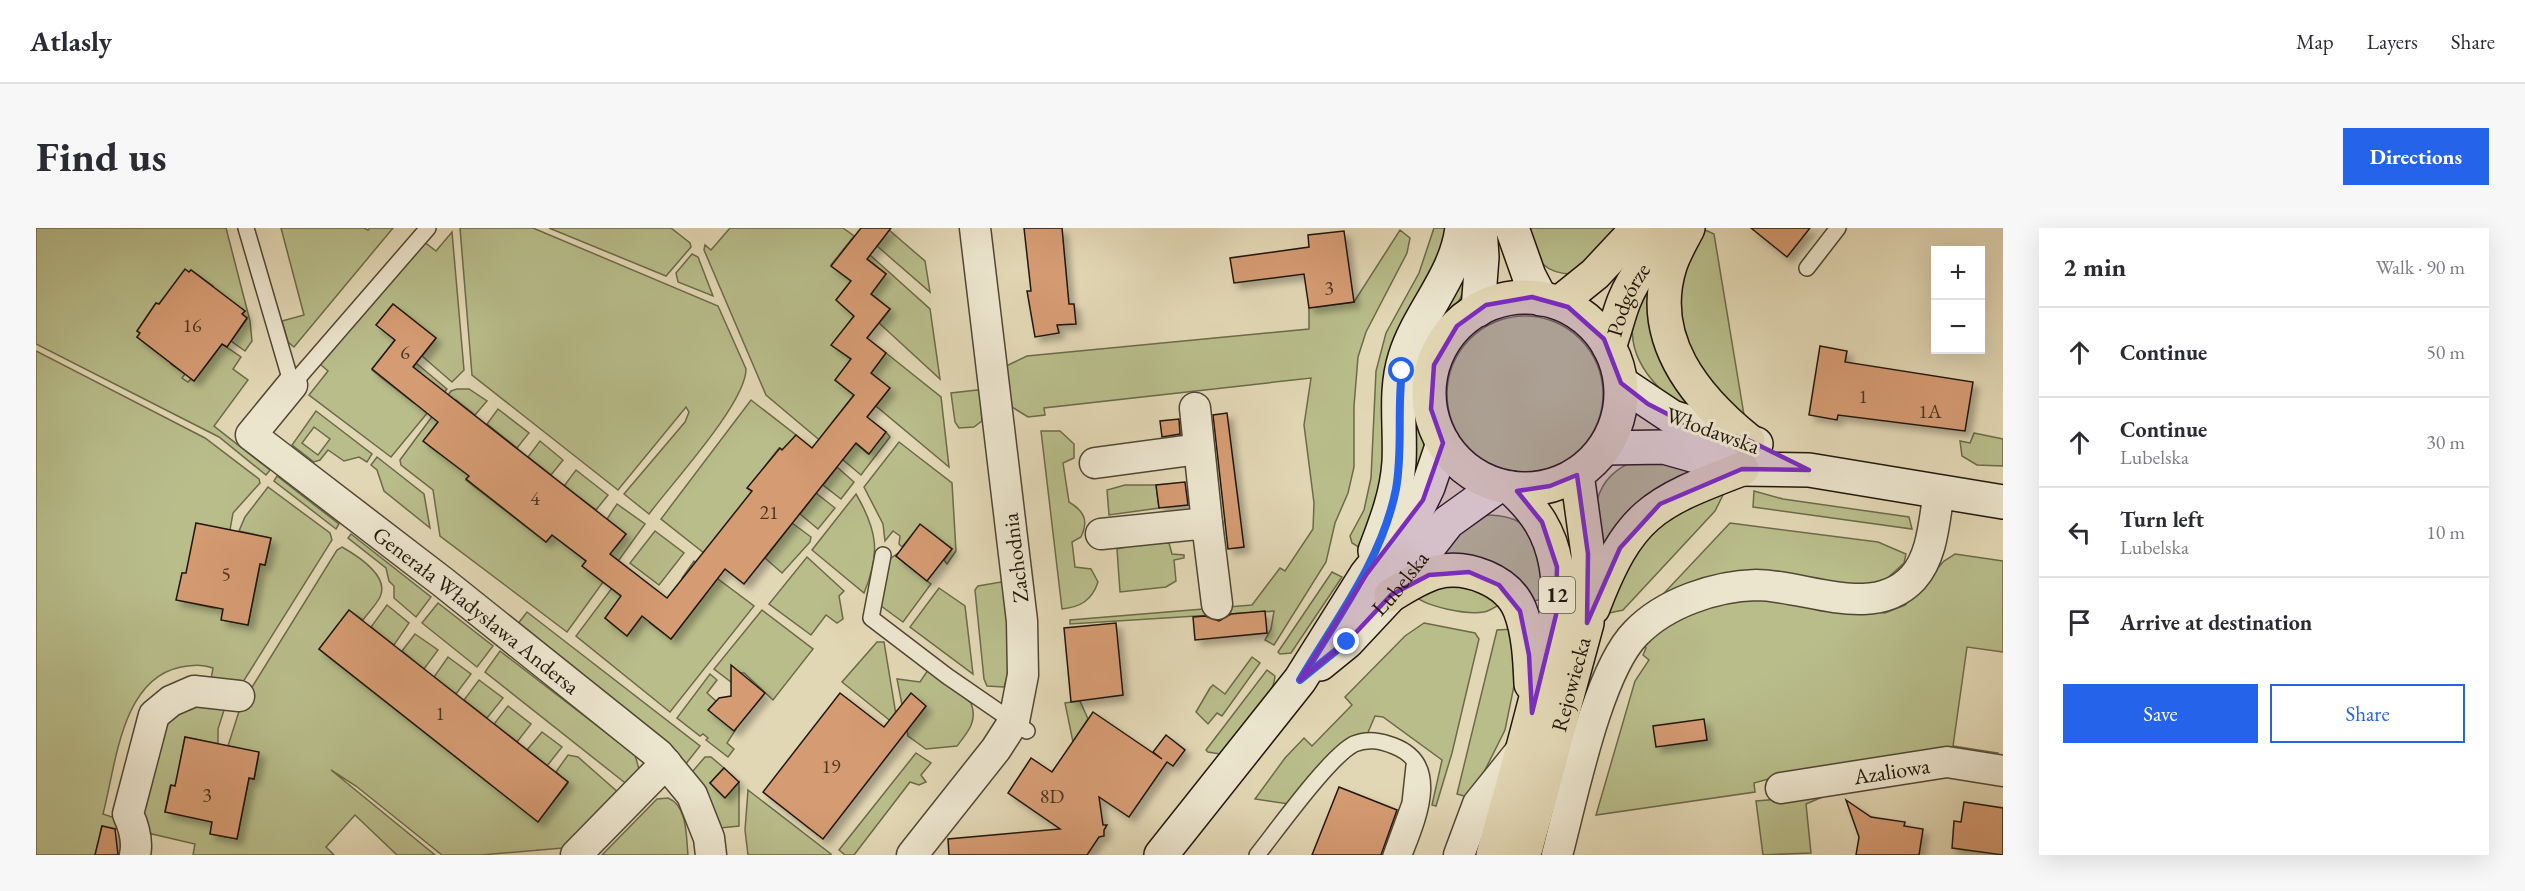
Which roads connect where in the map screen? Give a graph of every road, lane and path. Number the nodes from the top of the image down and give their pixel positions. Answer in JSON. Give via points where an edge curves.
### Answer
{"nodes":[{"id":1,"x":246,"y":228,"type":"edge"},
{"id":2,"x":428,"y":228,"type":"edge"},
{"id":3,"x":975,"y":228,"type":"edge"},
{"id":4,"x":1462,"y":228,"type":"edge"},
{"id":5,"x":1480,"y":228,"type":"edge"},
{"id":6,"x":1512,"y":228,"type":"edge"},
{"id":7,"x":1638,"y":228,"type":"edge"},
{"id":8,"x":1677,"y":228,"type":"edge"},
{"id":9,"x":1688,"y":228,"type":"edge"},
{"id":10,"x":1838,"y":228,"type":"edge"},
{"id":11,"x":1807,"y":268,"type":"dead end"},
{"id":12,"x":1550,"y":301,"type":"junction"},
{"id":13,"x":1478,"y":310,"type":"junction"},
{"id":14,"x":1609,"y":347,"type":"junction"},
{"id":15,"x":1621,"y":383,"type":"junction"},
{"id":16,"x":292,"y":385,"type":"junction"},
{"id":17,"x":1195,"y":408,"type":"dead end"},
{"id":18,"x":1443,"y":443,"type":"junction"},
{"id":19,"x":1604,"y":448,"type":"junction"},
{"id":20,"x":1199,"y":449,"type":"junction"},
{"id":21,"x":1745,"y":454,"type":"junction"},
{"id":22,"x":1095,"y":462,"type":"dead end"},
{"id":23,"x":1577,"y":474,"type":"junction"},
{"id":24,"x":1504,"y":487,"type":"junction"},
{"id":25,"x":1940,"y":492,"type":"junction"},
{"id":26,"x":2003,"y":502,"type":"edge"},
{"id":27,"x":1207,"y":523,"type":"junction"},
{"id":28,"x":1101,"y":534,"type":"dead end"},
{"id":29,"x":883,"y":555,"type":"dead end"},
{"id":30,"x":1378,"y":585,"type":"junction"},
{"id":31,"x":1217,"y":604,"type":"dead end"},
{"id":32,"x":1587,"y":623,"type":"junction"},
{"id":33,"x":238,"y":696,"type":"dead end"},
{"id":34,"x":1532,"y":713,"type":"junction"},
{"id":35,"x":1021,"y":726,"type":"junction"},
{"id":36,"x":1525,"y":746,"type":"junction"},
{"id":37,"x":1414,"y":761,"type":"junction"},
{"id":38,"x":666,"y":763,"type":"junction"},
{"id":39,"x":2003,"y":771,"type":"edge"},
{"id":40,"x":1781,"y":788,"type":"dead end"},
{"id":41,"x":135,"y":855,"type":"edge"},
{"id":42,"x":576,"y":855,"type":"edge"},
{"id":43,"x":711,"y":855,"type":"edge"},
{"id":44,"x":912,"y":855,"type":"edge"},
{"id":45,"x":1161,"y":855,"type":"edge"},
{"id":46,"x":1257,"y":855,"type":"edge"},
{"id":47,"x":1391,"y":855,"type":"edge"},
{"id":48,"x":1404,"y":855,"type":"edge"},
{"id":49,"x":1459,"y":855,"type":"edge"},
{"id":50,"x":1493,"y":855,"type":"edge"},
{"id":51,"x":1524,"y":855,"type":"edge"},
{"id":52,"x":1557,"y":855,"type":"edge"}],
"edges":[{"from":1,"to":16,"type":"lane"},
{"from":2,"to":16,"type":"lane","name":"Generała Władysława Andersa"},
{"from":3,"to":35,"type":"street","name":"Zachodnia","via":[[1022,621]]},
{"from":4,"to":30,"type":"main road","via":[[1454,260],[1404,358],[1399,461]]},
{"from":5,"to":13,"type":"main road"},
{"from":6,"to":12,"type":"main road","via":[[1529,276]]},
{"from":7,"to":12,"type":"highway","name":"Podgórze","via":[[1595,274]]},
{"from":8,"to":14,"type":"highway","name":"Podgórze","via":[[1653,252],[1637,276]]},
{"from":9,"to":21,"type":"highway","via":[[1670,265],[1664,294],[1673,352]]},
{"from":10,"to":11,"type":"lane"},
{"from":12,"to":13,"type":"highway","number":"12","via":[[1513,298]]},
{"from":12,"to":14,"type":"highway","via":[[1584,318]]},
{"from":13,"to":18,"type":"highway","number":"12","via":[[1451,333],[1434,365],[1431,409]]},
{"from":14,"to":15,"type":"highway"},
{"from":15,"to":19,"type":"highway","via":[[1618,417]]},
{"from":15,"to":21,"type":"main road","name":"Włodawska","via":[[1672,417],[1719,434]]},
{"from":16,"to":38,"type":"street","name":"Generała Władysława Andersa","via":[[251,435],[444,583]]},
{"from":17,"to":20,"type":"street"},
{"from":18,"to":24,"type":"highway","number":"12","via":[[1463,466]]},
{"from":18,"to":30,"type":"main road","name":"Lubelska","via":[[1428,487]]},
{"from":19,"to":21,"type":"main road","name":"Włodawska","via":[[1664,447]]},
{"from":19,"to":23,"type":"highway"},
{"from":20,"to":22,"type":"street"},
{"from":20,"to":27,"type":"street"},
{"from":21,"to":25,"type":"main road","name":"Włodawska","via":[[1809,470]]},
{"from":21,"to":32,"type":"highway","via":[[1644,518],[1620,548]]},
{"from":23,"to":24,"type":"highway","via":[[1550,486]]},
{"from":23,"to":32,"type":"highway","name":"Rejowiecka","number":"12","via":[[1588,554]]},
{"from":24,"to":30,"type":"main road","name":"Lubelska","via":[[1448,522]]},
{"from":24,"to":34,"type":"highway","name":"Rejowiecka","number":"12","via":[[1542,522],[1557,567],[1556,615]]},
{"from":25,"to":26,"type":"main road","name":"Włodawska"},
{"from":25,"to":52,"type":"street","via":[[1927,554],[1914,577],[1897,592],[1870,600],[1757,585],[1712,591],[1672,608],[1636,632],[1614,665],[1596,712]]},
{"from":27,"to":28,"type":"street"},
{"from":27,"to":31,"type":"street"},
{"from":29,"to":35,"type":"lane","via":[[871,618]]},
{"from":30,"to":34,"type":"highway","via":[[1454,570],[1484,577],[1509,593],[1520,611],[1529,656]]},
{"from":30,"to":45,"type":"main road","name":"Lubelska","via":[[1347,642],[1300,680]]},
{"from":32,"to":51,"type":"highway","name":"Rejowiecka","number":"12"},
{"from":33,"to":41,"type":"street","via":[[194,692],[171,701],[154,715],[128,814],[134,827]]},
{"from":34,"to":36,"type":"highway","name":"Rejowiecka","number":"12"},
{"from":35,"to":44,"type":"street","name":"Zachodnia","via":[[996,749]]},
{"from":36,"to":49,"type":"street","name":"Rejowiecka","via":[[1478,804]]},
{"from":36,"to":50,"type":"highway","name":"Rejowiecka","number":"12"},
{"from":37,"to":46,"type":"lane","via":[[1399,748],[1376,741],[1353,745],[1332,764]]},
{"from":37,"to":47,"type":"lane","via":[[1410,803]]},
{"from":37,"to":48,"type":"lane","via":[[1424,789]]},
{"from":38,"to":42,"type":"street"},
{"from":38,"to":43,"type":"street","name":"Generała Władysława Andersa","via":[[692,795],[709,838]]},
{"from":39,"to":40,"type":"street","name":"Azaliowa","via":[[1947,762]]}]}
